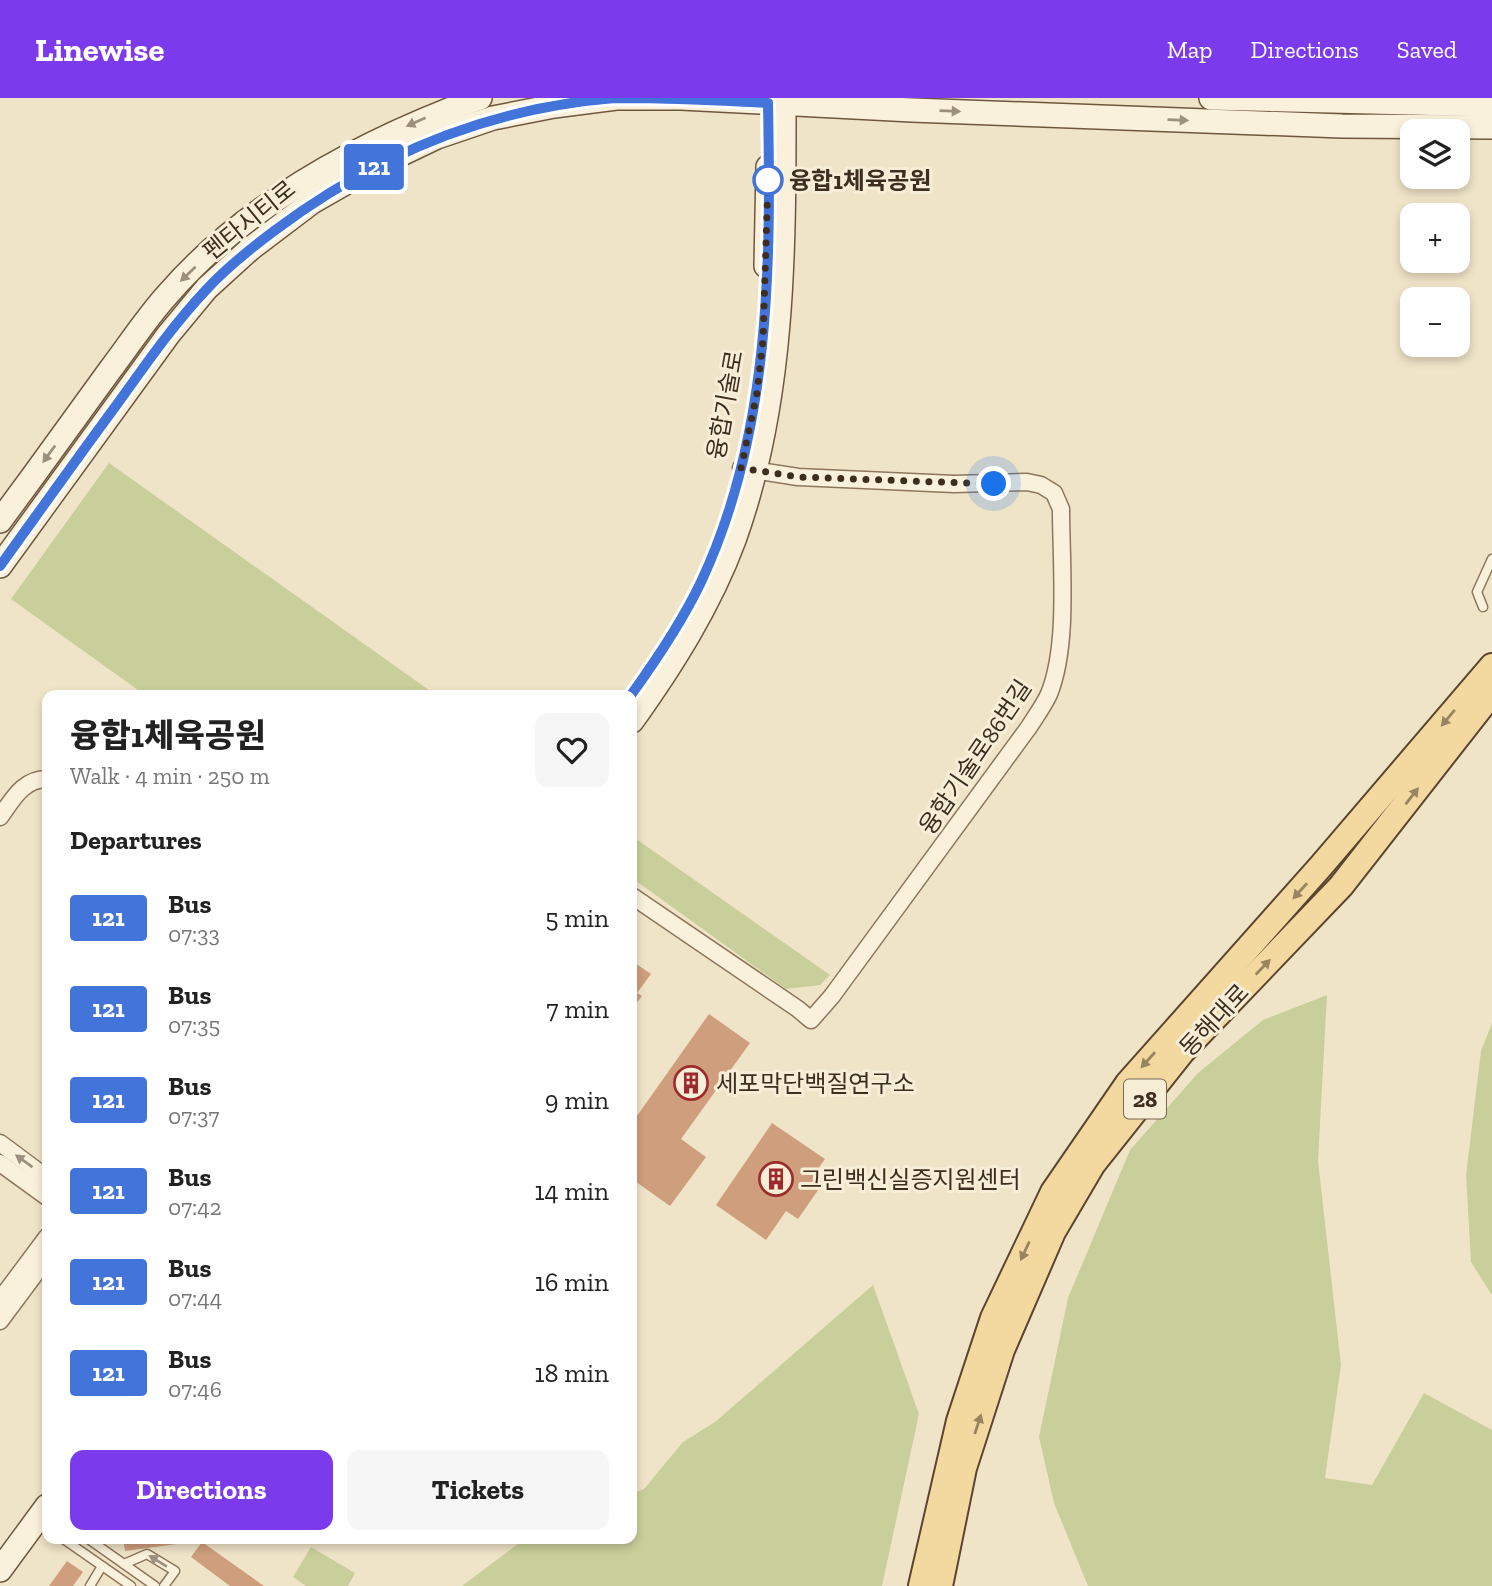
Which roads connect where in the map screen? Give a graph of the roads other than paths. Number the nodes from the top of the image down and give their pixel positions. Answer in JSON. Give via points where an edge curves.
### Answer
{"nodes":[{"id":1,"x":480,"y":98,"type":"edge"},
{"id":2,"x":1211,"y":98,"type":"edge"},
{"id":3,"x":776,"y":101,"type":"edge"},
{"id":4,"x":1492,"y":105,"type":"edge"},
{"id":5,"x":1492,"y":127,"type":"edge"},
{"id":6,"x":748,"y":470,"type":"junction"},
{"id":7,"x":1,"y":516,"type":"edge"},
{"id":8,"x":25,"y":531,"type":"junction"},
{"id":9,"x":1492,"y":559,"type":"edge"},
{"id":10,"x":0,"y":566,"type":"edge"},
{"id":11,"x":1483,"y":607,"type":"dead end"},
{"id":12,"x":1492,"y":666,"type":"edge"},
{"id":13,"x":634,"y":690,"type":"edge"},
{"id":14,"x":1492,"y":693,"type":"edge"},
{"id":15,"x":637,"y":714,"type":"edge"},
{"id":16,"x":42,"y":779,"type":"edge"},
{"id":17,"x":0,"y":817,"type":"edge"},
{"id":18,"x":637,"y":899,"type":"edge"},
{"id":19,"x":0,"y":1143,"type":"edge"},
{"id":20,"x":0,"y":1163,"type":"edge"},
{"id":21,"x":42,"y":1174,"type":"edge"},
{"id":22,"x":42,"y":1193,"type":"edge"},
{"id":23,"x":42,"y":1244,"type":"edge"},
{"id":24,"x":42,"y":1265,"type":"edge"},
{"id":25,"x":0,"y":1300,"type":"edge"},
{"id":26,"x":0,"y":1321,"type":"edge"},
{"id":27,"x":42,"y":1513,"type":"edge"},
{"id":28,"x":42,"y":1537,"type":"edge"},
{"id":29,"x":71,"y":1544,"type":"edge"},
{"id":30,"x":96,"y":1544,"type":"edge"},
{"id":31,"x":124,"y":1564,"type":"junction"},
{"id":32,"x":102,"y":1566,"type":"junction"},
{"id":33,"x":0,"y":1570,"type":"edge"},
{"id":34,"x":6,"y":1586,"type":"edge"},
{"id":35,"x":90,"y":1586,"type":"edge"},
{"id":36,"x":131,"y":1586,"type":"edge"},
{"id":37,"x":155,"y":1586,"type":"edge"},
{"id":38,"x":164,"y":1586,"type":"edge"},
{"id":39,"x":921,"y":1586,"type":"edge"},
{"id":40,"x":940,"y":1586,"type":"edge"}],
"edges":[{"from":1,"to":7,"type":"street","name":"펜타시티로","one_way":true,"via":[[361,148],[226,237],[167,294]]},
{"from":2,"to":4,"type":"street"},
{"from":3,"to":5,"type":"street","name":"펜타시티로","one_way":true,"via":[[1342,126]]},
{"from":3,"to":6,"type":"street","name":"융합기술로","via":[[783,245],[777,339],[765,428]]},
{"from":3,"to":8,"type":"street","name":"펜타시티로","via":[[616,98],[493,118],[437,137],[312,202],[207,288]]},
{"from":6,"to":13,"type":"street","name":"융합기술로","via":[[701,582]]},
{"from":6,"to":15,"type":"street","name":"융합기술로","via":[[733,542],[712,591]]},
{"from":6,"to":18,"type":"street","name":"융합기술로86번길","via":[[799,477],[954,484],[1027,482],[1054,493],[1061,509],[1057,670],[1029,727],[810,1020]]},
{"from":7,"to":8,"type":"street"},
{"from":8,"to":10,"type":"street","name":"펜타시티로"},
{"from":9,"to":11,"type":"lane","via":[[1477,592]]},
{"from":12,"to":39,"type":"main road","one_way":true,"via":[[1128,1083],[1053,1192],[993,1318],[959,1421]]},
{"from":40,"to":14,"type":"main road","name":"동해대로","number":"28","one_way":true,"via":[[964,1468],[1002,1350],[1054,1232],[1093,1164],[1182,1052],[1341,886]]},
{"from":16,"to":17,"type":"street","via":[[26,784]]},
{"from":21,"to":19,"type":"street","one_way":true},
{"from":20,"to":22,"type":"street"},
{"from":23,"to":25,"type":"street"},
{"from":24,"to":26,"type":"street"},
{"from":27,"to":33,"type":"street"},
{"from":28,"to":34,"type":"street"},
{"from":29,"to":32,"type":"lane"},
{"from":30,"to":31,"type":"lane"},
{"from":31,"to":37,"type":"lane"},
{"from":38,"to":31,"type":"lane","one_way":true,"via":[[175,1571],[147,1554]]},
{"from":32,"to":35,"type":"lane"},
{"from":32,"to":36,"type":"lane"}]}
